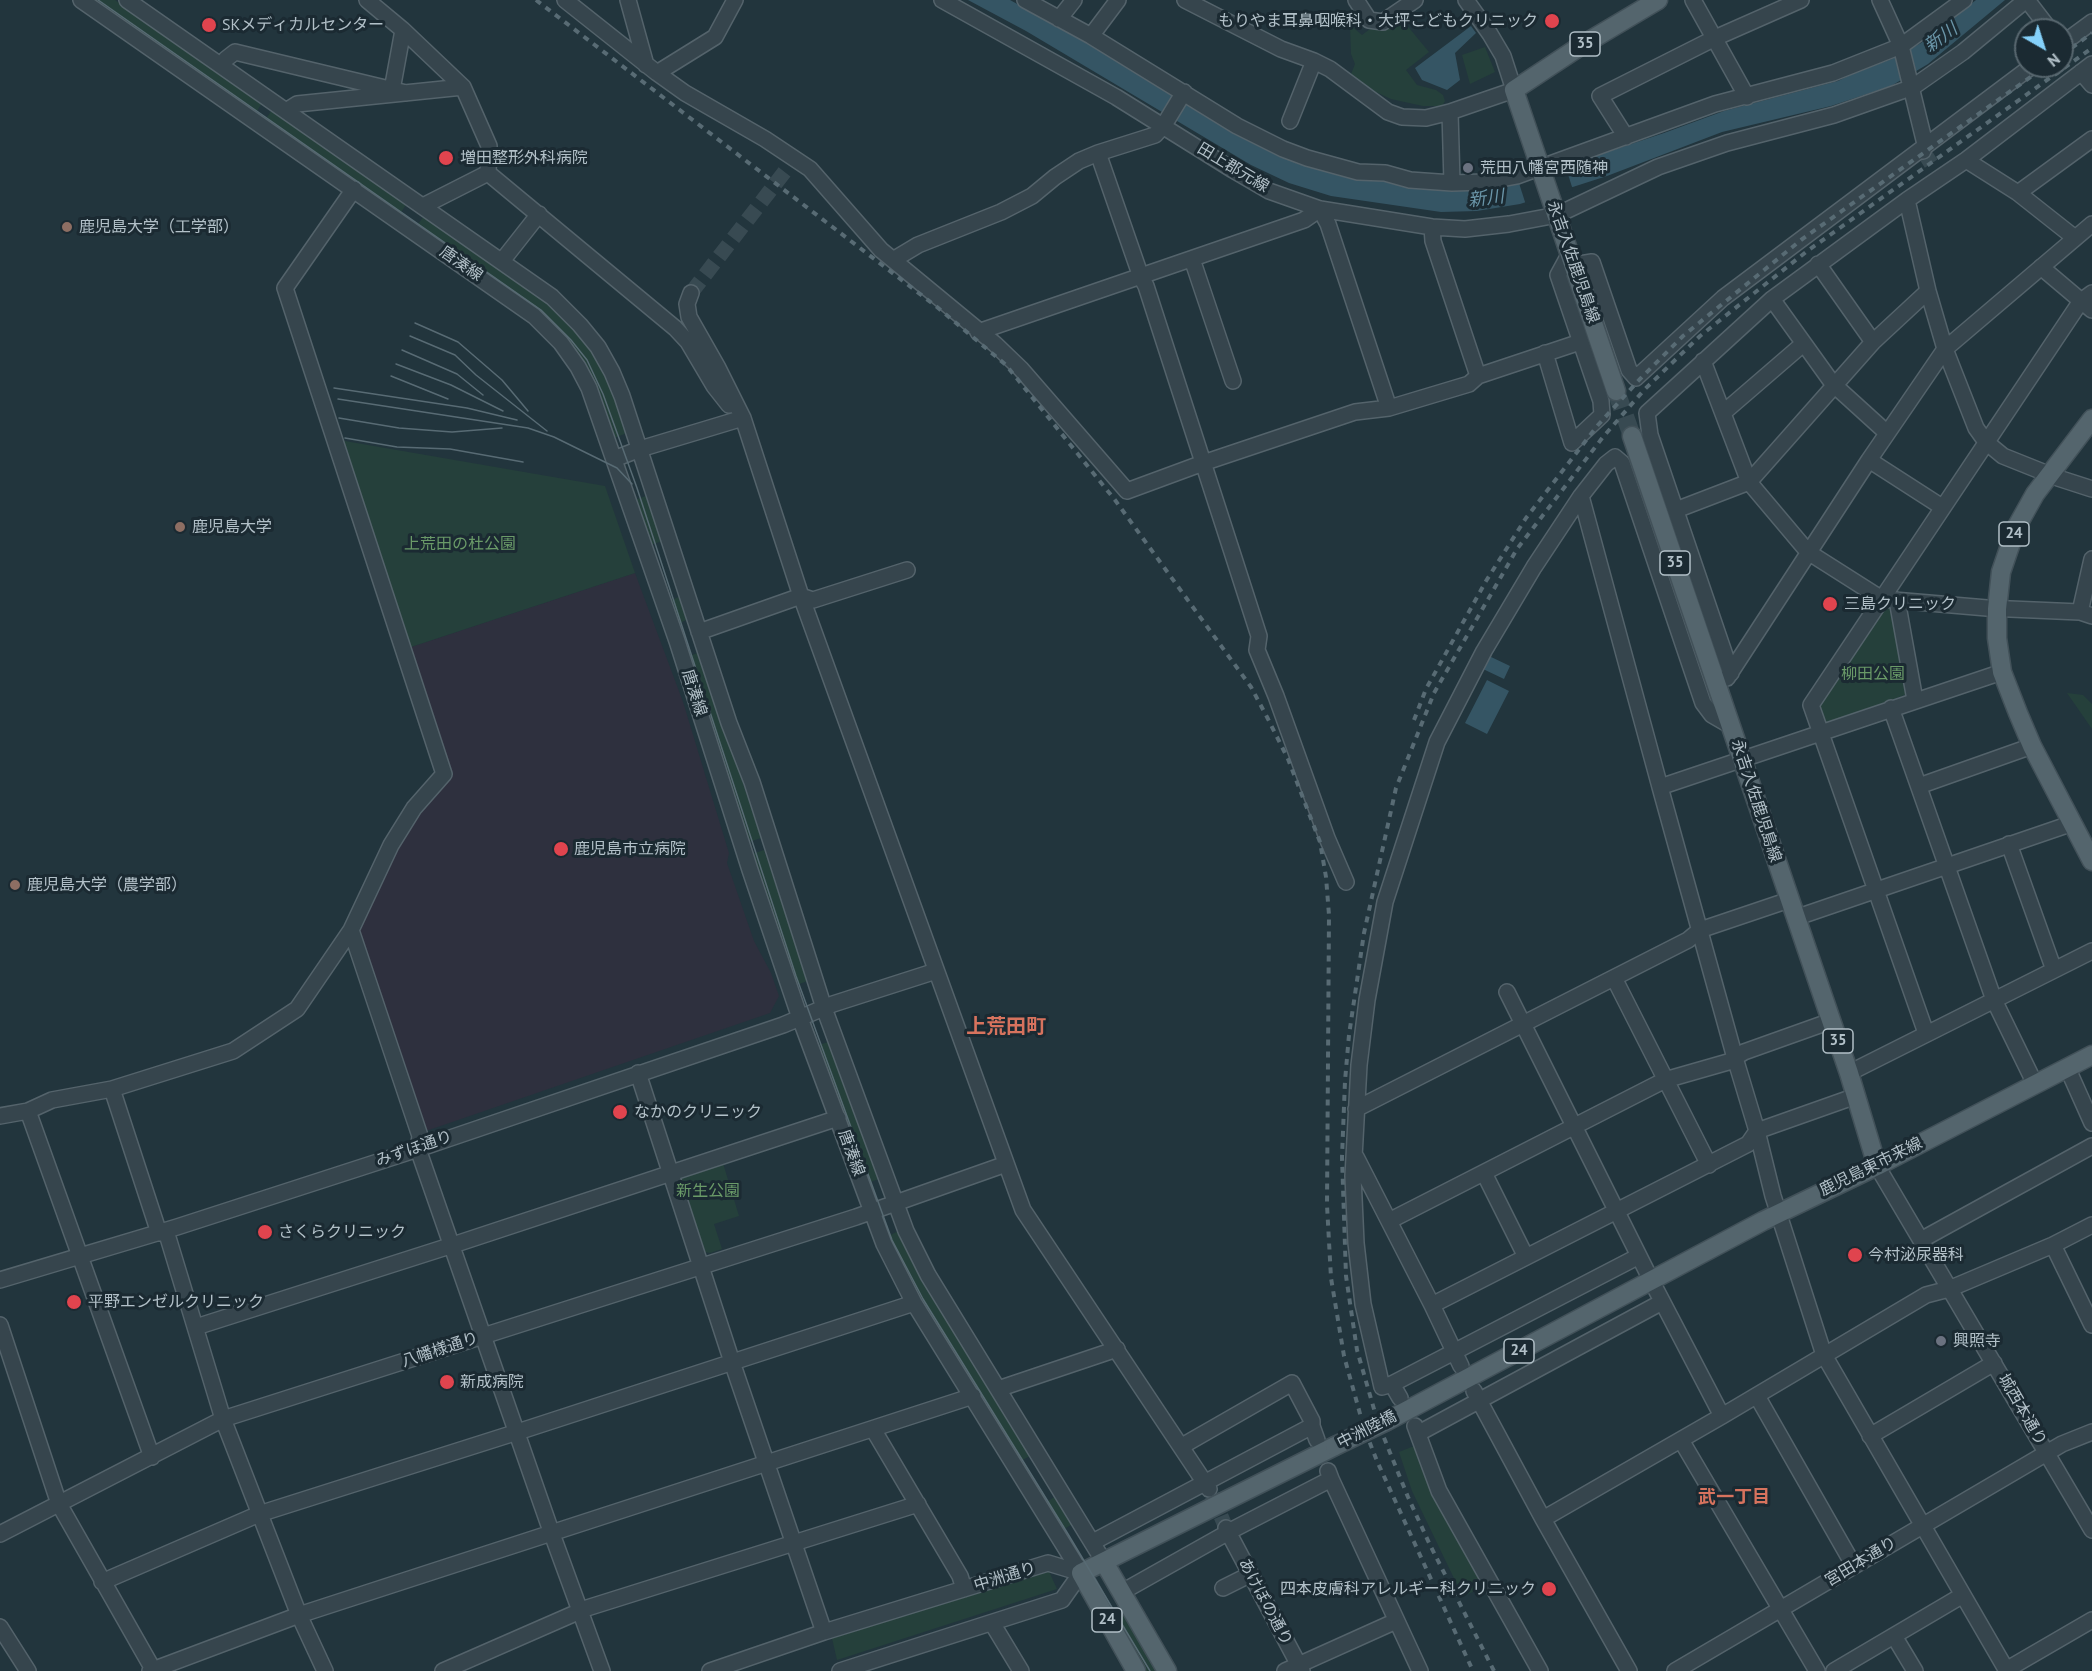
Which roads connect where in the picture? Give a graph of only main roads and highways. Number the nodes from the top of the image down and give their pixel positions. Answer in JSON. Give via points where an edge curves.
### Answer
{"nodes":[{"id":1,"x":1658,"y":0,"type":"edge"},
{"id":2,"x":1616,"y":391,"type":"tunnel mouth"},
{"id":3,"x":2092,"y":419,"type":"edge"},
{"id":4,"x":1632,"y":436,"type":"tunnel mouth"},
{"id":5,"x":2092,"y":861,"type":"edge"},
{"id":6,"x":2092,"y":1055,"type":"edge"},
{"id":7,"x":1877,"y":1166,"type":"junction"},
{"id":8,"x":1651,"y":1280,"type":"joint"},
{"id":9,"x":1104,"y":1562,"type":"junction"},
{"id":10,"x":1136,"y":1671,"type":"edge"},
{"id":11,"x":1167,"y":1671,"type":"edge"}],
"edges":[{"from":1,"to":2,"type":"main road","name":"永吉入佐鹿児島線","number":"35","via":[[1515,90]]},
{"from":3,"to":5,"type":"main road","number":"24","via":[[2035,494],[2016,528],[2001,572],[1997,609],[2002,672],[2032,746]]},
{"from":4,"to":7,"type":"main road","name":"永吉入佐鹿児島線","number":"35","via":[[1849,1073]]},
{"from":6,"to":7,"type":"main road","name":"鹿児島東市来線","number":"24"},
{"from":7,"to":8,"type":"main road","name":"鹿児島東市来線","number":"24"},
{"from":8,"to":9,"type":"main road","name":"中洲陸橋","number":"24","bridge":true,"via":[[1387,1421]]},
{"from":9,"to":10,"type":"main road","name":"中洲陸橋","number":"24","via":[[1081,1574]]},
{"from":9,"to":11,"type":"main road","number":"24"}]}
